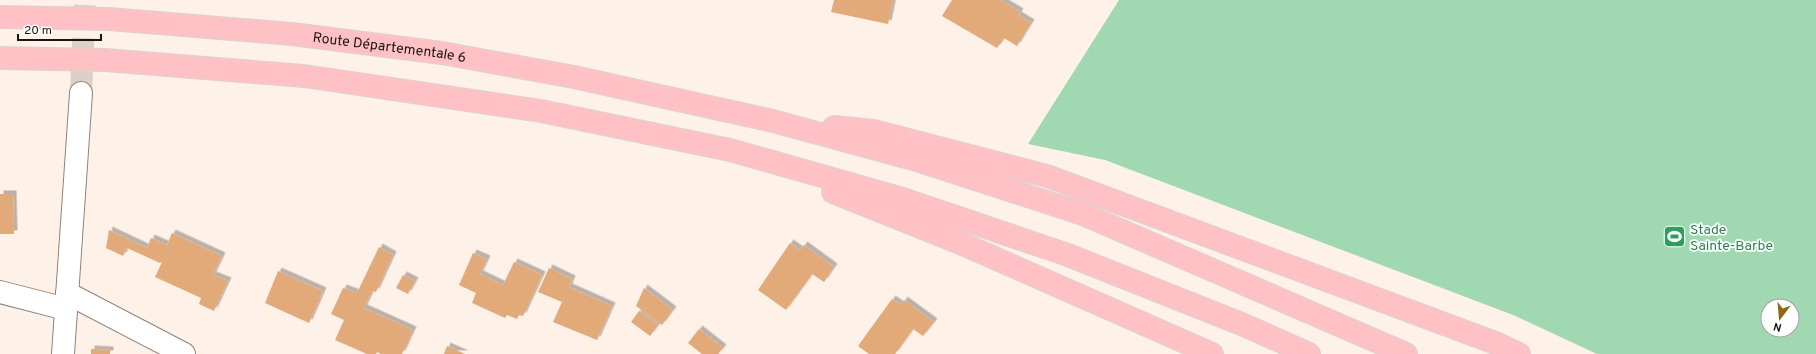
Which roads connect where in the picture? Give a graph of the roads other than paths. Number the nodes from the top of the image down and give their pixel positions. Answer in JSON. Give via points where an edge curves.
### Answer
{"nodes":[{"id":1,"x":0,"y":17,"type":"edge"},
{"id":2,"x":0,"y":58,"type":"edge"},
{"id":3,"x":81,"y":93,"type":"tunnel mouth"},
{"id":4,"x":773,"y":122,"type":"junction"},
{"id":5,"x":730,"y":150,"type":"junction"},
{"id":6,"x":0,"y":292,"type":"edge"},
{"id":7,"x":66,"y":301,"type":"junction"},
{"id":8,"x":63,"y":354,"type":"edge"},
{"id":9,"x":184,"y":354,"type":"edge"},
{"id":10,"x":1212,"y":354,"type":"edge"},
{"id":11,"x":1309,"y":354,"type":"edge"},
{"id":12,"x":1406,"y":354,"type":"edge"},
{"id":13,"x":1519,"y":354,"type":"edge"}],
"edges":[{"from":1,"to":4,"type":"highway","name":"Route Départementale 6","via":[[109,19],[292,34],[442,53],[574,77]]},
{"from":2,"to":5,"type":"highway","via":[[105,60],[304,76],[541,111]]},
{"from":3,"to":7,"type":"street"},
{"from":4,"to":12,"type":"highway","via":[[920,161],[1083,214]]},
{"from":4,"to":13,"type":"highway","via":[[874,131],[1047,176]]},
{"from":5,"to":10,"type":"highway","via":[[965,245]]},
{"from":5,"to":11,"type":"highway","via":[[903,199],[1068,255],[1244,325]]},
{"from":6,"to":7,"type":"street"},
{"from":7,"to":8,"type":"street"},
{"from":7,"to":9,"type":"street"}]}
